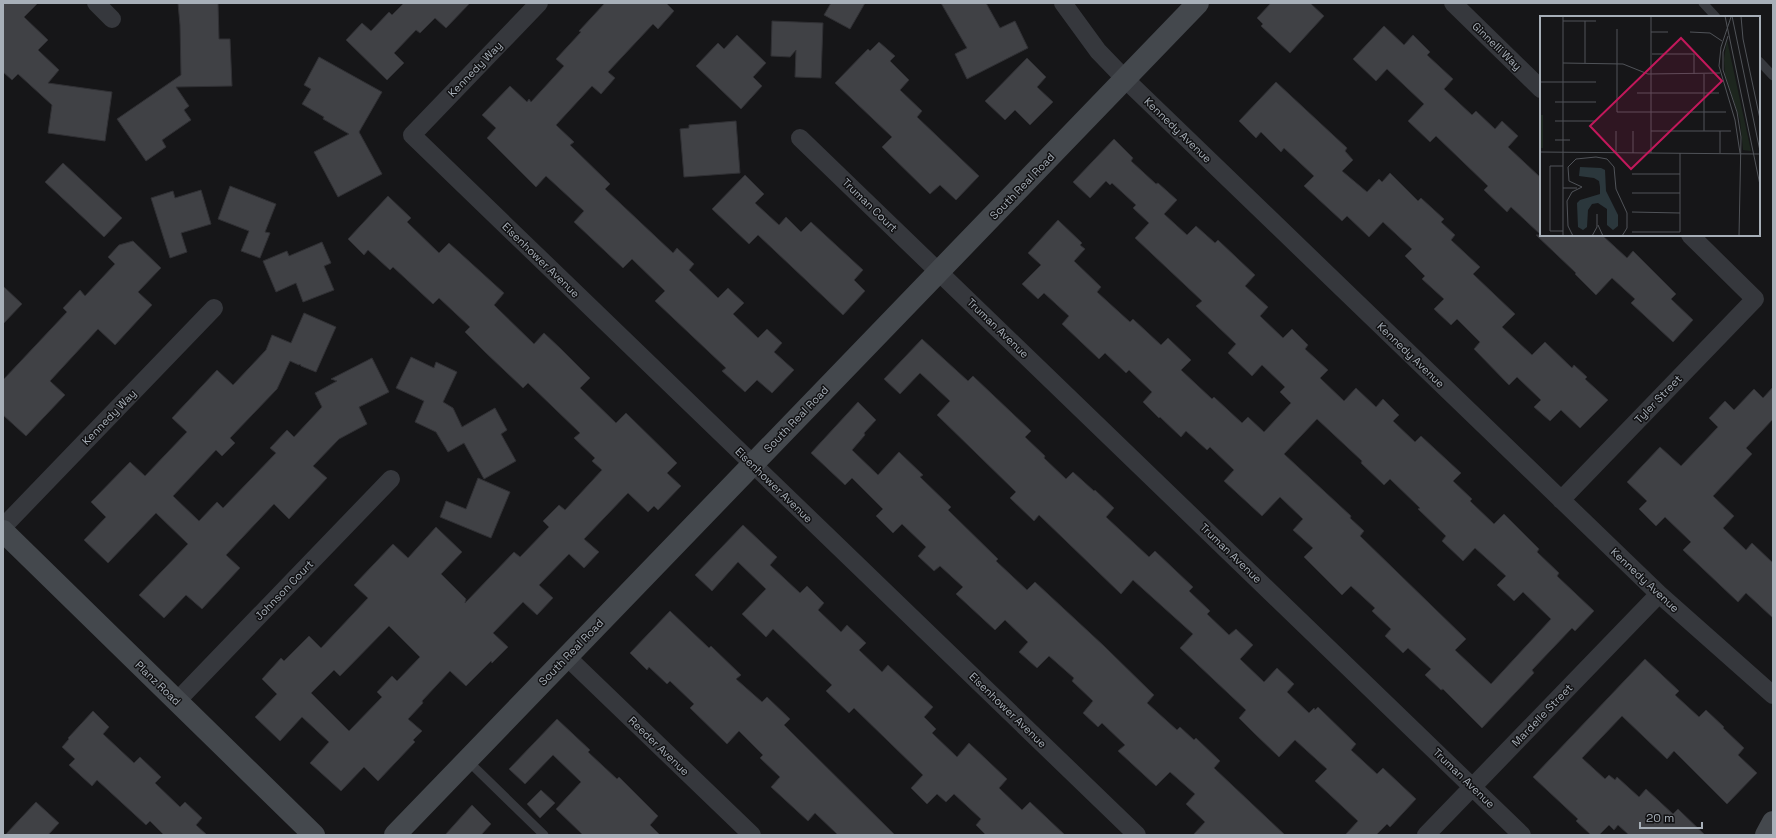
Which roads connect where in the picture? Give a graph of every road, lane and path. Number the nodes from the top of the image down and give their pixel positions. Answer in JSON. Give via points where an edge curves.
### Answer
{"nodes":[{"id":1,"x":96,"y":3,"type":"edge"},
{"id":2,"x":539,"y":3,"type":"edge"},
{"id":3,"x":1063,"y":3,"type":"edge"},
{"id":4,"x":1198,"y":3,"type":"edge"},
{"id":5,"x":1453,"y":3,"type":"edge"},
{"id":6,"x":1703,"y":3,"type":"edge"},
{"id":7,"x":1715,"y":16,"type":"edge"},
{"id":8,"x":112,"y":18,"type":"dead end"},
{"id":9,"x":1760,"y":62,"type":"edge"},
{"id":10,"x":1773,"y":76,"type":"edge"},
{"id":11,"x":1125,"y":79,"type":"junction"},
{"id":12,"x":1540,"y":88,"type":"edge"},
{"id":13,"x":412,"y":135,"type":"joint"},
{"id":14,"x":800,"y":138,"type":"dead end"},
{"id":15,"x":1691,"y":236,"type":"edge"},
{"id":16,"x":939,"y":272,"type":"junction"},
{"id":17,"x":214,"y":308,"type":"dead end"},
{"id":18,"x":753,"y":464,"type":"junction"},
{"id":19,"x":391,"y":479,"type":"dead end"},
{"id":20,"x":1561,"y":500,"type":"junction"},
{"id":21,"x":3,"y":527,"type":"edge"},
{"id":22,"x":3,"y":531,"type":"edge"},
{"id":23,"x":1659,"y":594,"type":"junction"},
{"id":24,"x":567,"y":657,"type":"junction"},
{"id":25,"x":1773,"y":695,"type":"edge"},
{"id":26,"x":177,"y":701,"type":"junction"},
{"id":27,"x":467,"y":760,"type":"junction"},
{"id":28,"x":1473,"y":787,"type":"junction"},
{"id":29,"x":1773,"y":822,"type":"edge"},
{"id":30,"x":314,"y":835,"type":"edge"},
{"id":31,"x":395,"y":835,"type":"edge"},
{"id":32,"x":544,"y":835,"type":"edge"},
{"id":33,"x":752,"y":835,"type":"edge"},
{"id":34,"x":1137,"y":835,"type":"edge"},
{"id":35,"x":1426,"y":835,"type":"edge"},
{"id":36,"x":1522,"y":835,"type":"edge"},
{"id":37,"x":1766,"y":835,"type":"edge"}],
"edges":[{"from":1,"to":8,"type":"street"},
{"from":2,"to":13,"type":"street","name":"Kennedy Way"},
{"from":3,"to":11,"type":"street","name":"Kennedy Avenue","via":[[1098,51]]},
{"from":4,"to":11,"type":"street","name":"South Real Road"},
{"from":5,"to":12,"type":"street","name":"Ginnelli Way"},
{"from":6,"to":7,"type":"lane"},
{"from":9,"to":10,"type":"lane"},
{"from":11,"to":16,"type":"street","name":"South Real Road"},
{"from":11,"to":20,"type":"street","name":"Kennedy Avenue"},
{"from":13,"to":18,"type":"street","name":"Eisenhower Avenue"},
{"from":14,"to":16,"type":"street","name":"Truman Court"},
{"from":15,"to":20,"type":"street","name":"Tyler Street","via":[[1755,299]]},
{"from":16,"to":18,"type":"street","name":"South Real Road"},
{"from":16,"to":28,"type":"street","name":"Truman Avenue"},
{"from":17,"to":21,"type":"street","name":"Kennedy Way"},
{"from":18,"to":24,"type":"street","name":"South Real Road"},
{"from":18,"to":34,"type":"street","name":"Eisenhower Avenue"},
{"from":19,"to":26,"type":"street","name":"Johnson Court"},
{"from":20,"to":23,"type":"street","name":"Kennedy Avenue"},
{"from":22,"to":26,"type":"street","name":"Planz Road"},
{"from":23,"to":25,"type":"street","name":"Kennedy Avenue"},
{"from":23,"to":28,"type":"street","name":"Mardelle Street"},
{"from":24,"to":27,"type":"street","name":"South Real Road"},
{"from":24,"to":33,"type":"street","name":"Reeder Avenue"},
{"from":26,"to":30,"type":"street","name":"Planz Road"},
{"from":27,"to":31,"type":"street","name":"South Real Road"},
{"from":27,"to":32,"type":"lane"},
{"from":28,"to":35,"type":"street","name":"Mardelle Street"},
{"from":28,"to":36,"type":"street","name":"Truman Avenue"},
{"from":29,"to":37,"type":"street"}]}
